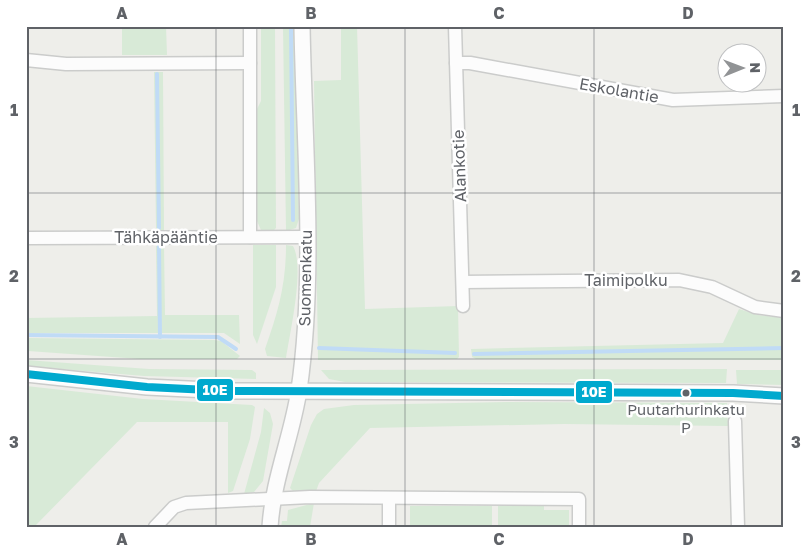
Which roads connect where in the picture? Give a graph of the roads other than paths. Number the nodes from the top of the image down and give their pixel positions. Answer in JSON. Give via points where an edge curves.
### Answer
{"nodes":[{"id":1,"x":250,"y":26,"type":"edge"},
{"id":2,"x":302,"y":26,"type":"edge"},
{"id":3,"x":455,"y":26,"type":"edge"},
{"id":4,"x":26,"y":60,"type":"edge"},
{"id":5,"x":250,"y":63,"type":"junction"},
{"id":6,"x":456,"y":63,"type":"junction"},
{"id":7,"x":784,"y":96,"type":"edge"},
{"id":8,"x":250,"y":237,"type":"junction"},
{"id":9,"x":306,"y":237,"type":"junction"},
{"id":10,"x":26,"y":238,"type":"edge"},
{"id":11,"x":463,"y":282,"type":"junction"},
{"id":12,"x":463,"y":306,"type":"dead end"},
{"id":13,"x":784,"y":311,"type":"edge"},
{"id":14,"x":26,"y":374,"type":"edge"},
{"id":15,"x":299,"y":391,"type":"junction"},
{"id":16,"x":784,"y":396,"type":"edge"},
{"id":17,"x":735,"y":421,"type":"dead end"},
{"id":18,"x":389,"y":499,"type":"junction"},
{"id":19,"x":272,"y":500,"type":"junction"},
{"id":20,"x":155,"y":527,"type":"edge"},
{"id":21,"x":270,"y":527,"type":"edge"},
{"id":22,"x":389,"y":527,"type":"edge"},
{"id":23,"x":579,"y":527,"type":"edge"},
{"id":24,"x":738,"y":527,"type":"edge"}],
"edges":[{"from":1,"to":5,"type":"street"},
{"from":2,"to":9,"type":"street","name":"Suomenkatu"},
{"from":3,"to":6,"type":"street","name":"Alankotie"},
{"from":4,"to":5,"type":"street","via":[[66,64]]},
{"from":5,"to":8,"type":"street"},
{"from":6,"to":7,"type":"street","name":"Eskolantie","via":[[479,64],[673,100]]},
{"from":6,"to":11,"type":"street","name":"Alankotie"},
{"from":8,"to":9,"type":"street","name":"Tähkäpääntie"},
{"from":8,"to":10,"type":"street","name":"Tähkäpääntie"},
{"from":9,"to":15,"type":"street","name":"Suomenkatu"},
{"from":11,"to":12,"type":"street","name":"Alankotie"},
{"from":11,"to":13,"type":"street","name":"Taimipolku","via":[[680,280],[712,287],[755,307]]},
{"from":14,"to":15,"type":"street","via":[[156,387]]},
{"from":15,"to":16,"type":"street"},
{"from":15,"to":19,"type":"street","name":"Suomenkatu"},
{"from":17,"to":24,"type":"street"},
{"from":18,"to":19,"type":"street","via":[[310,497]]},
{"from":18,"to":22,"type":"street"},
{"from":18,"to":23,"type":"street","via":[[579,499]]},
{"from":19,"to":20,"type":"street","via":[[186,502],[174,507]]},
{"from":19,"to":21,"type":"street","name":"Suomenkatu"}]}
